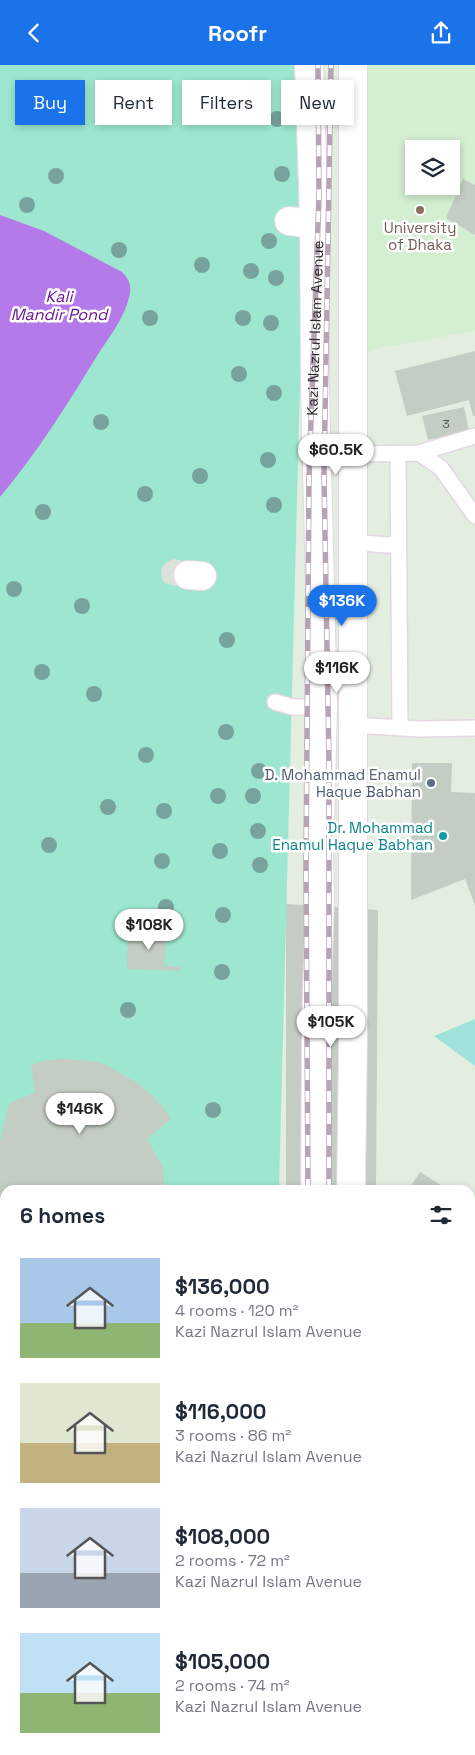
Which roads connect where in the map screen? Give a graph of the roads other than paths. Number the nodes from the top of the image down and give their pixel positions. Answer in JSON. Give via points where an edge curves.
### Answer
{"nodes":[{"id":1,"x":309,"y":65,"type":"edge"},
{"id":2,"x":354,"y":65,"type":"edge"},
{"id":3,"x":475,"y":436,"type":"edge"},
{"id":4,"x":419,"y":453,"type":"junction"},
{"id":5,"x":353,"y":454,"type":"junction"},
{"id":6,"x":398,"y":454,"type":"junction"},
{"id":7,"x":317,"y":455,"type":"junction"},
{"id":8,"x":475,"y":515,"type":"edge"},
{"id":9,"x":353,"y":542,"type":"junction"},
{"id":10,"x":399,"y":544,"type":"junction"},
{"id":11,"x":275,"y":702,"type":"dead end"},
{"id":12,"x":322,"y":712,"type":"junction"},
{"id":13,"x":353,"y":720,"type":"junction"},
{"id":14,"x":394,"y":728,"type":"junction"},
{"id":15,"x":475,"y":728,"type":"edge"},
{"id":16,"x":315,"y":1185,"type":"edge"},
{"id":17,"x":351,"y":1185,"type":"edge"}],
"edges":[{"from":1,"to":7,"type":"main road","name":"Kazi Nazrul Islam Avenue"},
{"from":2,"to":5,"type":"main road"},
{"from":3,"to":4,"type":"lane"},
{"from":4,"to":6,"type":"lane"},
{"from":4,"to":8,"type":"lane","via":[[441,468]]},
{"from":5,"to":6,"type":"lane"},
{"from":5,"to":7,"type":"main road"},
{"from":5,"to":9,"type":"main road"},
{"from":6,"to":10,"type":"lane"},
{"from":7,"to":12,"type":"main road","name":"Kazi Nazrul Islam Avenue"},
{"from":9,"to":10,"type":"lane"},
{"from":9,"to":13,"type":"main road"},
{"from":10,"to":14,"type":"lane"},
{"from":11,"to":12,"type":"lane"},
{"from":12,"to":13,"type":"main road"},
{"from":12,"to":16,"type":"main road","name":"Kazi Nazrul Islam Avenue"},
{"from":13,"to":14,"type":"lane"},
{"from":13,"to":17,"type":"main road"},
{"from":14,"to":15,"type":"lane"}]}
